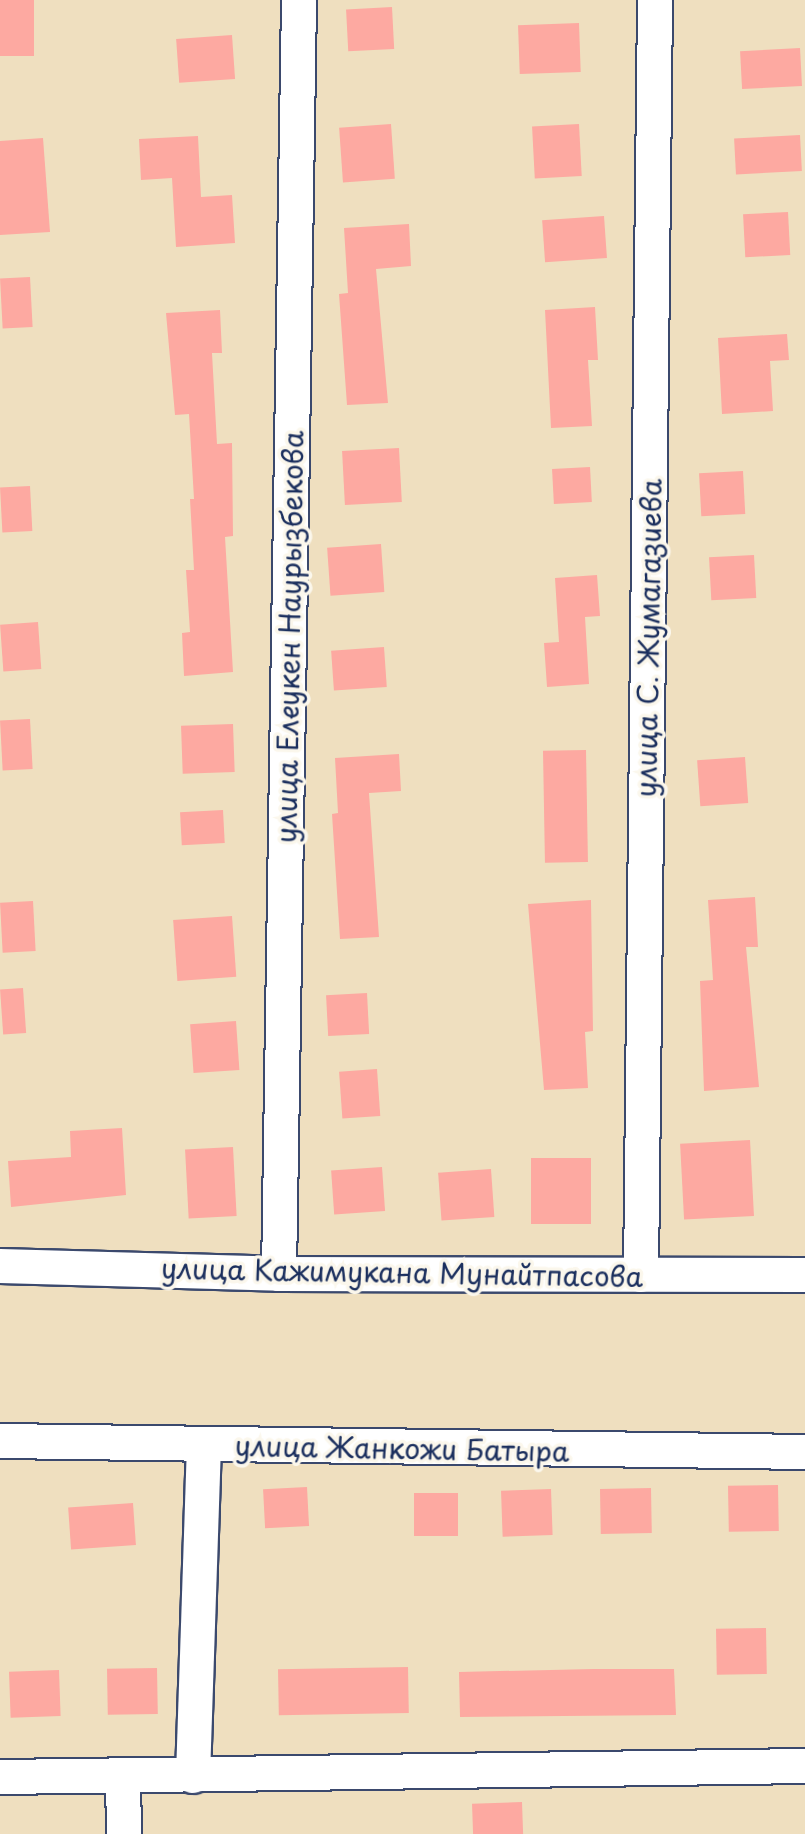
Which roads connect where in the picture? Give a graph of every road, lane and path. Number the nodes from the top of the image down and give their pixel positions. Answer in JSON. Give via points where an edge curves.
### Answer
{"nodes":[{"id":1,"x":299,"y":0,"type":"edge"},
{"id":2,"x":655,"y":0,"type":"edge"},
{"id":3,"x":0,"y":1266,"type":"edge"},
{"id":4,"x":279,"y":1274,"type":"junction"},
{"id":5,"x":641,"y":1275,"type":"junction"},
{"id":6,"x":805,"y":1275,"type":"edge"},
{"id":7,"x":0,"y":1441,"type":"edge"},
{"id":8,"x":204,"y":1446,"type":"junction"},
{"id":9,"x":805,"y":1452,"type":"edge"},
{"id":10,"x":805,"y":1766,"type":"edge"},
{"id":11,"x":193,"y":1776,"type":"junction"},
{"id":12,"x":0,"y":1777,"type":"edge"},
{"id":13,"x":123,"y":1777,"type":"junction"},
{"id":14,"x":124,"y":1834,"type":"edge"}],
"edges":[{"from":1,"to":4,"type":"street","name":"улица Елеукен Наурызбекова"},
{"from":2,"to":5,"type":"street","name":"улица С. Жумагазиева"},
{"from":3,"to":4,"type":"street","name":"улица Кажимукана Мунайтпасова"},
{"from":4,"to":5,"type":"street","name":"улица Кажимукана Мунайтпасова"},
{"from":5,"to":6,"type":"street","name":"улица Кажимукана Мунайтпасова"},
{"from":7,"to":8,"type":"street","name":"улица Жанкожи Батыра"},
{"from":8,"to":9,"type":"street","name":"улица Жанкожи Батыра"},
{"from":8,"to":11,"type":"street"},
{"from":10,"to":11,"type":"street"},
{"from":11,"to":13,"type":"street"},
{"from":12,"to":13,"type":"street"},
{"from":13,"to":14,"type":"street"}]}
